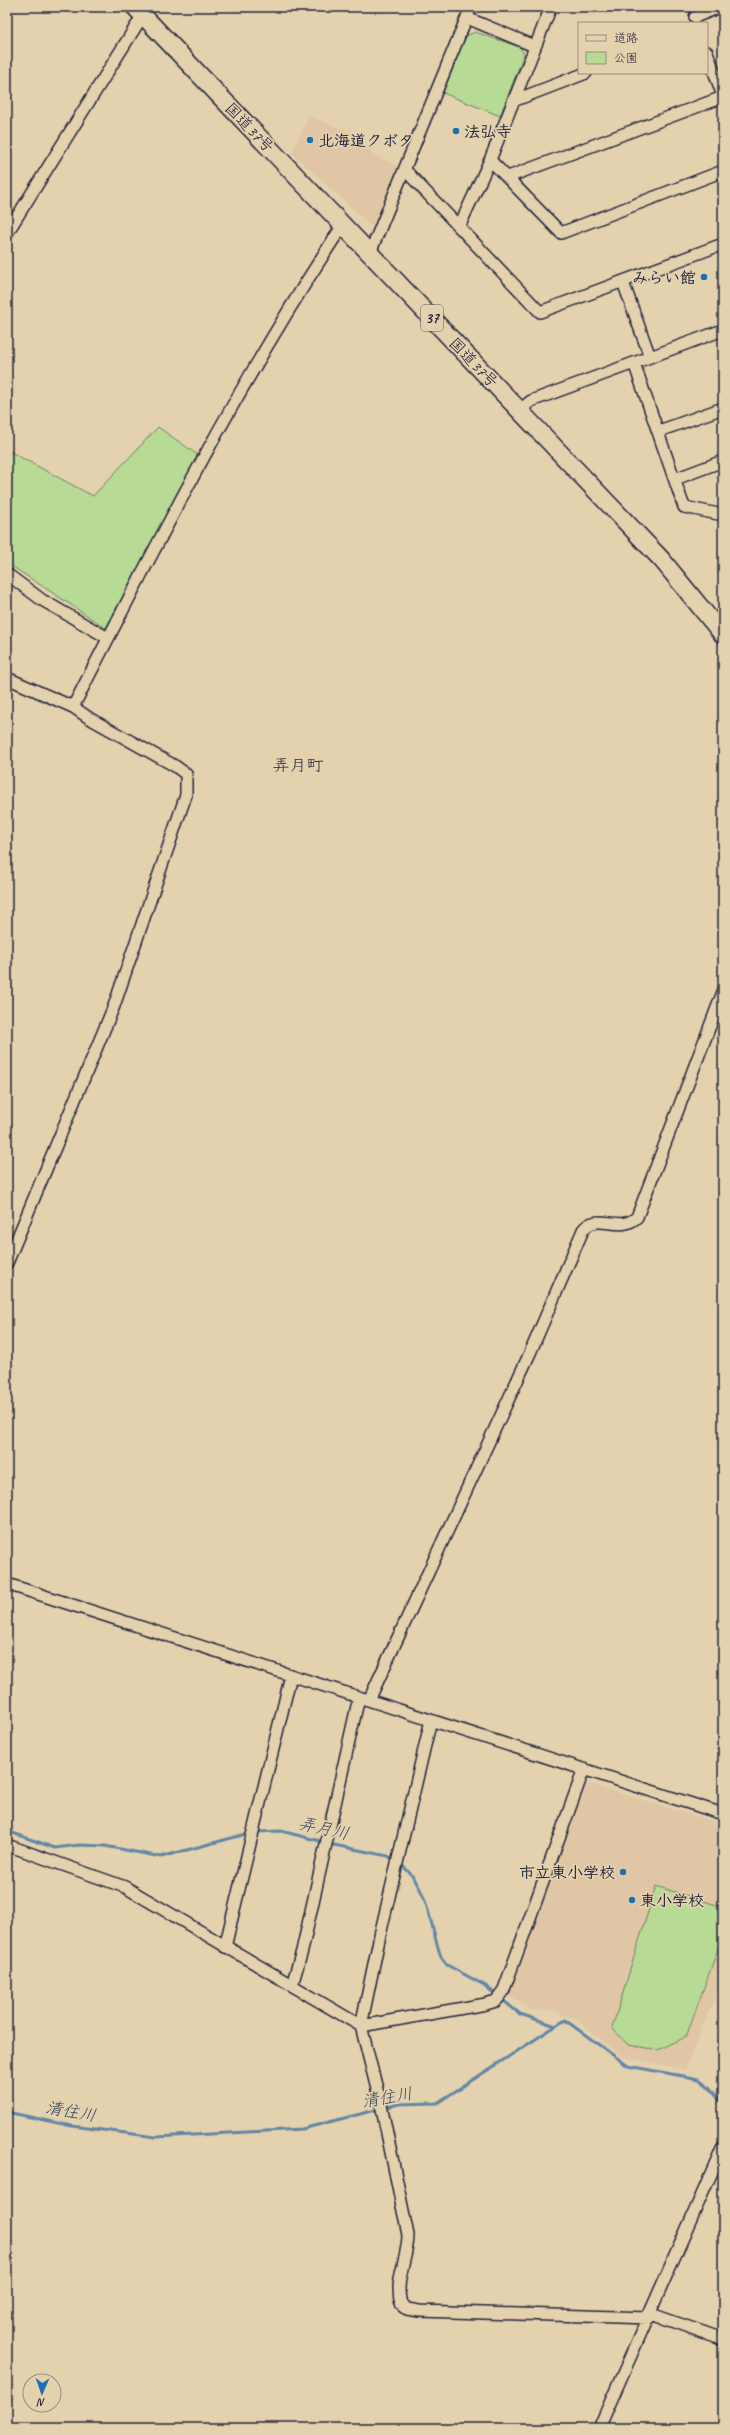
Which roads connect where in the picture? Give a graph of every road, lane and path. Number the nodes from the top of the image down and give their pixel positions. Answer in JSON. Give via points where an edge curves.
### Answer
{"nodes":[{"id":1,"x":471,"y":7,"type":"edge"},
{"id":2,"x":720,"y":7,"type":"edge"},
{"id":3,"x":552,"y":8,"type":"edge"},
{"id":4,"x":139,"y":11,"type":"edge"},
{"id":5,"x":694,"y":16,"type":"edge"},
{"id":6,"x":466,"y":18,"type":"junction"},
{"id":7,"x":534,"y":46,"type":"junction"},
{"id":8,"x":708,"y":55,"type":"edge"},
{"id":9,"x":583,"y":74,"type":"edge"},
{"id":10,"x":723,"y":96,"type":"edge"},
{"id":11,"x":513,"y":101,"type":"junction"},
{"id":12,"x":490,"y":160,"type":"junction"},
{"id":13,"x":405,"y":170,"type":"junction"},
{"id":14,"x":723,"y":171,"type":"edge"},
{"id":15,"x":508,"y":177,"type":"junction"},
{"id":16,"x":343,"y":224,"type":"junction"},
{"id":17,"x":460,"y":227,"type":"junction"},
{"id":18,"x":7,"y":233,"type":"edge"},
{"id":19,"x":723,"y":244,"type":"edge"},
{"id":20,"x":370,"y":253,"type":"junction"},
{"id":21,"x":623,"y":282,"type":"junction"},
{"id":22,"x":723,"y":330,"type":"edge"},
{"id":23,"x":650,"y":357,"type":"junction"},
{"id":24,"x":634,"y":363,"type":"junction"},
{"id":25,"x":723,"y":408,"type":"edge"},
{"id":26,"x":520,"y":410,"type":"junction"},
{"id":27,"x":659,"y":431,"type":"junction"},
{"id":28,"x":723,"y":462,"type":"edge"},
{"id":29,"x":675,"y":479,"type":"junction"},
{"id":30,"x":723,"y":515,"type":"edge"},
{"id":31,"x":7,"y":574,"type":"edge"},
{"id":32,"x":723,"y":635,"type":"edge"},
{"id":33,"x":108,"y":638,"type":"junction"},
{"id":34,"x":7,"y":678,"type":"edge"},
{"id":35,"x":73,"y":707,"type":"junction"},
{"id":36,"x":723,"y":992,"type":"edge"},
{"id":37,"x":7,"y":1263,"type":"edge"},
{"id":38,"x":7,"y":1584,"type":"edge"},
{"id":39,"x":291,"y":1675,"type":"junction"},
{"id":40,"x":364,"y":1698,"type":"junction"},
{"id":41,"x":431,"y":1720,"type":"junction"},
{"id":42,"x":584,"y":1769,"type":"junction"},
{"id":43,"x":723,"y":1814,"type":"edge"},
{"id":44,"x":7,"y":1845,"type":"edge"},
{"id":45,"x":225,"y":1947,"type":"junction"},
{"id":46,"x":292,"y":1985,"type":"junction"},
{"id":47,"x":361,"y":2026,"type":"junction"},
{"id":48,"x":723,"y":2148,"type":"edge"},
{"id":49,"x":650,"y":2316,"type":"junction"},
{"id":50,"x":723,"y":2339,"type":"edge"},
{"id":51,"x":599,"y":2428,"type":"edge"}],
"edges":[{"from":1,"to":6,"type":"street"},
{"from":2,"to":5,"type":"street"},
{"from":3,"to":7,"type":"street"},
{"from":4,"to":16,"type":"highway","name":"国道37号","number":"37"},
{"from":4,"to":18,"type":"street"},
{"from":6,"to":7,"type":"street"},
{"from":6,"to":13,"type":"street"},
{"from":7,"to":11,"type":"street"},
{"from":8,"to":10,"type":"street"},
{"from":9,"to":11,"type":"street"},
{"from":10,"to":15,"type":"street"},
{"from":11,"to":12,"type":"street"},
{"from":12,"to":15,"type":"street"},
{"from":12,"to":17,"type":"street"},
{"from":13,"to":17,"type":"street"},
{"from":13,"to":20,"type":"street"},
{"from":14,"to":15,"type":"street","via":[[561,233]]},
{"from":16,"to":20,"type":"highway","name":"国道37号","number":"37"},
{"from":16,"to":33,"type":"street","via":[[268,344]]},
{"from":17,"to":21,"type":"street","via":[[540,312]]},
{"from":19,"to":21,"type":"street"},
{"from":20,"to":26,"type":"highway","name":"国道37号","number":"37"},
{"from":21,"to":23,"type":"street"},
{"from":22,"to":23,"type":"street"},
{"from":23,"to":24,"type":"street"},
{"from":24,"to":26,"type":"street","via":[[531,401]]},
{"from":24,"to":27,"type":"street"},
{"from":25,"to":27,"type":"street"},
{"from":26,"to":32,"type":"highway","name":"国道37号","number":"37","via":[[662,560]]},
{"from":27,"to":29,"type":"street"},
{"from":28,"to":29,"type":"street"},
{"from":29,"to":30,"type":"street","via":[[684,507]]},
{"from":31,"to":33,"type":"street","via":[[42,600]]},
{"from":33,"to":35,"type":"street"},
{"from":34,"to":35,"type":"street"},
{"from":35,"to":37,"type":"street","via":[[186,774],[186,795],[114,1006]]},
{"from":36,"to":40,"type":"street","via":[[637,1217],[626,1224],[594,1221],[583,1230],[530,1353]]},
{"from":38,"to":39,"type":"street"},
{"from":39,"to":40,"type":"street"},
{"from":39,"to":45,"type":"street"},
{"from":40,"to":41,"type":"street"},
{"from":40,"to":46,"type":"street"},
{"from":41,"to":42,"type":"street"},
{"from":41,"to":47,"type":"street"},
{"from":42,"to":43,"type":"street"},
{"from":42,"to":47,"type":"street","via":[[503,1992],[496,2001]]},
{"from":44,"to":45,"type":"street","via":[[125,1887]]},
{"from":45,"to":46,"type":"street"},
{"from":46,"to":47,"type":"street"},
{"from":47,"to":49,"type":"street","via":[[382,2109],[408,2235],[408,2248],[398,2279],[401,2304],[419,2311]]},
{"from":48,"to":49,"type":"street"},
{"from":49,"to":50,"type":"street"},
{"from":49,"to":51,"type":"street"}]}
